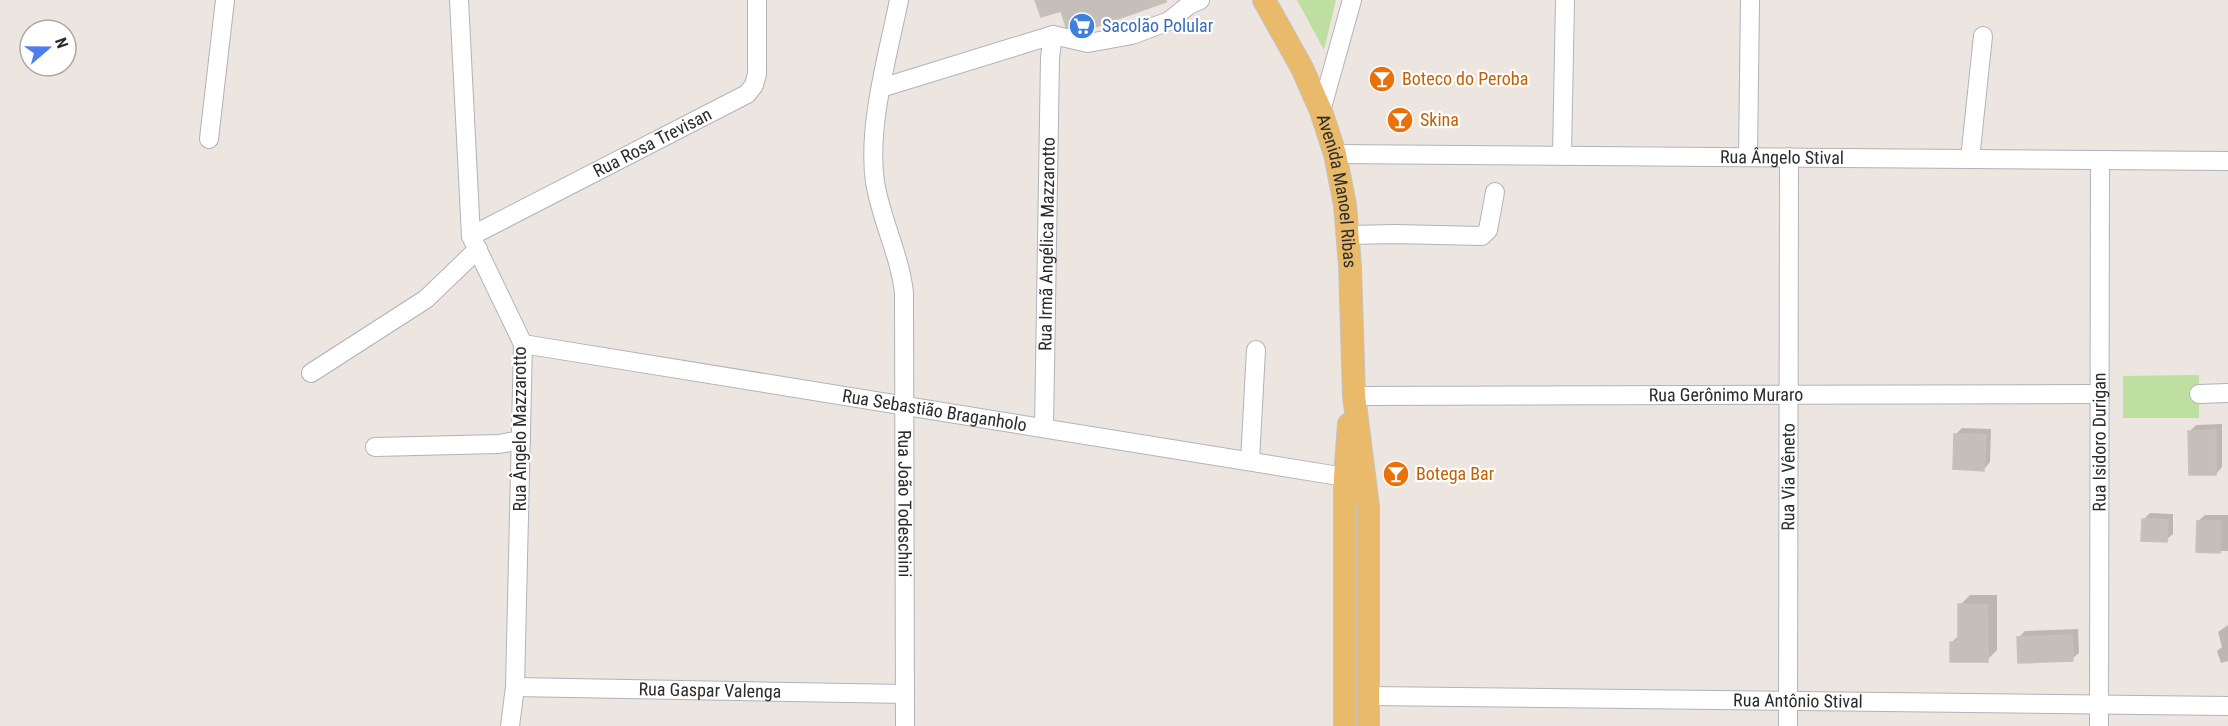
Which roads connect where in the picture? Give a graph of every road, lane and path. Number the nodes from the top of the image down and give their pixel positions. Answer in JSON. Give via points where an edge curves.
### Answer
{"nodes":[{"id":1,"x":225,"y":0,"type":"edge"},
{"id":2,"x":459,"y":0,"type":"edge"},
{"id":3,"x":757,"y":0,"type":"edge"},
{"id":4,"x":899,"y":0,"type":"edge"},
{"id":5,"x":1200,"y":0,"type":"edge"},
{"id":6,"x":1264,"y":0,"type":"edge"},
{"id":7,"x":1352,"y":0,"type":"edge"},
{"id":8,"x":1565,"y":0,"type":"edge"},
{"id":9,"x":1750,"y":0,"type":"edge"},
{"id":10,"x":1053,"y":35,"type":"junction"},
{"id":11,"x":1983,"y":36,"type":"dead end"},
{"id":12,"x":881,"y":88,"type":"junction"},
{"id":13,"x":1321,"y":111,"type":"junction"},
{"id":14,"x":209,"y":139,"type":"dead end"},
{"id":15,"x":1335,"y":154,"type":"junction"},
{"id":16,"x":1562,"y":156,"type":"junction"},
{"id":17,"x":1748,"y":157,"type":"junction"},
{"id":18,"x":1789,"y":158,"type":"junction"},
{"id":19,"x":1970,"y":159,"type":"junction"},
{"id":20,"x":2100,"y":160,"type":"junction"},
{"id":21,"x":2228,"y":161,"type":"edge"},
{"id":22,"x":1495,"y":192,"type":"dead end"},
{"id":23,"x":1349,"y":235,"type":"junction"},
{"id":24,"x":474,"y":243,"type":"junction"},
{"id":25,"x":524,"y":344,"type":"junction"},
{"id":26,"x":1256,"y":350,"type":"dead end"},
{"id":27,"x":311,"y":374,"type":"dead end"},
{"id":28,"x":2228,"y":393,"type":"edge"},
{"id":29,"x":2100,"y":394,"type":"junction"},
{"id":30,"x":2199,"y":394,"type":"dead end"},
{"id":31,"x":1788,"y":395,"type":"junction"},
{"id":32,"x":1354,"y":396,"type":"junction"},
{"id":33,"x":904,"y":405,"type":"junction"},
{"id":34,"x":1044,"y":428,"type":"junction"},
{"id":35,"x":521,"y":440,"type":"junction"},
{"id":36,"x":375,"y":447,"type":"dead end"},
{"id":37,"x":1250,"y":461,"type":"junction"},
{"id":38,"x":1346,"y":477,"type":"junction"},
{"id":39,"x":515,"y":687,"type":"junction"},
{"id":40,"x":905,"y":694,"type":"junction"},
{"id":41,"x":1368,"y":696,"type":"junction"},
{"id":42,"x":1788,"y":702,"type":"junction"},
{"id":43,"x":2098,"y":706,"type":"junction"},
{"id":44,"x":2228,"y":706,"type":"edge"},
{"id":45,"x":510,"y":726,"type":"edge"},
{"id":46,"x":905,"y":726,"type":"edge"},
{"id":47,"x":1345,"y":726,"type":"edge"},
{"id":48,"x":1368,"y":726,"type":"edge"},
{"id":49,"x":1788,"y":726,"type":"edge"},
{"id":50,"x":2099,"y":726,"type":"edge"}],
"edges":[{"from":1,"to":14,"type":"street"},
{"from":2,"to":24,"type":"street","name":"Rua Ângelo Mazzarotto"},
{"from":3,"to":24,"type":"street","name":"Rua Rosa Trevisan","via":[[758,74],[747,94]]},
{"from":4,"to":12,"type":"street","name":"Rua João Todeschini"},
{"from":5,"to":10,"type":"street","via":[[1169,21],[1132,35],[1088,43]]},
{"from":6,"to":13,"type":"main road","name":"Avenida Manoel Ribas"},
{"from":7,"to":13,"type":"street"},
{"from":8,"to":16,"type":"street"},
{"from":9,"to":17,"type":"street"},
{"from":10,"to":12,"type":"street"},
{"from":10,"to":34,"type":"street","name":"Rua Irmã Angélica Mazzarotto"},
{"from":11,"to":19,"type":"street"},
{"from":12,"to":33,"type":"street","name":"Rua João Todeschini","via":[[875,179],[902,279]]},
{"from":13,"to":15,"type":"main road","name":"Avenida Manoel Ribas"},
{"from":15,"to":16,"type":"street","name":"Rua Ângelo Stival"},
{"from":15,"to":23,"type":"main road","name":"Avenida Manoel Ribas"},
{"from":16,"to":17,"type":"street","name":"Rua Ângelo Stival"},
{"from":17,"to":18,"type":"street","name":"Rua Ângelo Stival"},
{"from":18,"to":19,"type":"street","name":"Rua Ângelo Stival"},
{"from":18,"to":31,"type":"street","name":"Rua Via Vêneto"},
{"from":19,"to":20,"type":"street","name":"Rua Ângelo Stival"},
{"from":20,"to":21,"type":"street","name":"Rua Ângelo Stival"},
{"from":20,"to":29,"type":"street","name":"Rua Isidoro Durigan"},
{"from":22,"to":23,"type":"street","via":[[1488,230],[1482,236]]},
{"from":23,"to":32,"type":"main road","name":"Avenida Manoel Ribas"},
{"from":24,"to":25,"type":"street","name":"Rua Ângelo Mazzarotto"},
{"from":24,"to":27,"type":"street","name":"Rua Rosa Trevisan","via":[[426,299]]},
{"from":25,"to":33,"type":"street","name":"Rua Sebastião Braganholo"},
{"from":25,"to":35,"type":"street","name":"Rua Ângelo Mazzarotto"},
{"from":26,"to":37,"type":"street"},
{"from":28,"to":30,"type":"street"},
{"from":29,"to":31,"type":"street","name":"Rua Gerônimo Muraro"},
{"from":29,"to":43,"type":"street","name":"Rua Isidoro Durigan"},
{"from":31,"to":32,"type":"street","name":"Rua Gerônimo Muraro"},
{"from":31,"to":42,"type":"street","name":"Rua Via Vêneto"},
{"from":32,"to":38,"type":"main road","name":"Avenida Manoel Ribas"},
{"from":32,"to":41,"type":"main road","name":"Avenida Manoel Ribas","via":[[1368,506]]},
{"from":33,"to":34,"type":"street","name":"Rua Sebastião Braganholo"},
{"from":33,"to":40,"type":"street","name":"Rua João Todeschini"},
{"from":34,"to":37,"type":"street","name":"Rua Sebastião Braganholo"},
{"from":35,"to":36,"type":"street"},
{"from":35,"to":39,"type":"street","name":"Rua Ângelo Mazzarotto"},
{"from":37,"to":38,"type":"street","name":"Rua Sebastião Braganholo"},
{"from":38,"to":47,"type":"main road","name":"Avenida Manoel Ribas"},
{"from":39,"to":40,"type":"street","name":"Rua Gaspar Valenga"},
{"from":39,"to":45,"type":"street","name":"Rua Ângelo Mazzarotto"},
{"from":40,"to":46,"type":"street","name":"Rua João Todeschini"},
{"from":41,"to":42,"type":"street","name":"Rua Antônio Stival"},
{"from":41,"to":48,"type":"main road","name":"Avenida Manoel Ribas"},
{"from":42,"to":43,"type":"street","name":"Rua Antônio Stival"},
{"from":42,"to":49,"type":"street","name":"Rua Via Vêneto"},
{"from":43,"to":44,"type":"street","name":"Rua Antônio Stival"},
{"from":43,"to":50,"type":"street","name":"Rua Isidoro Durigan"}]}
